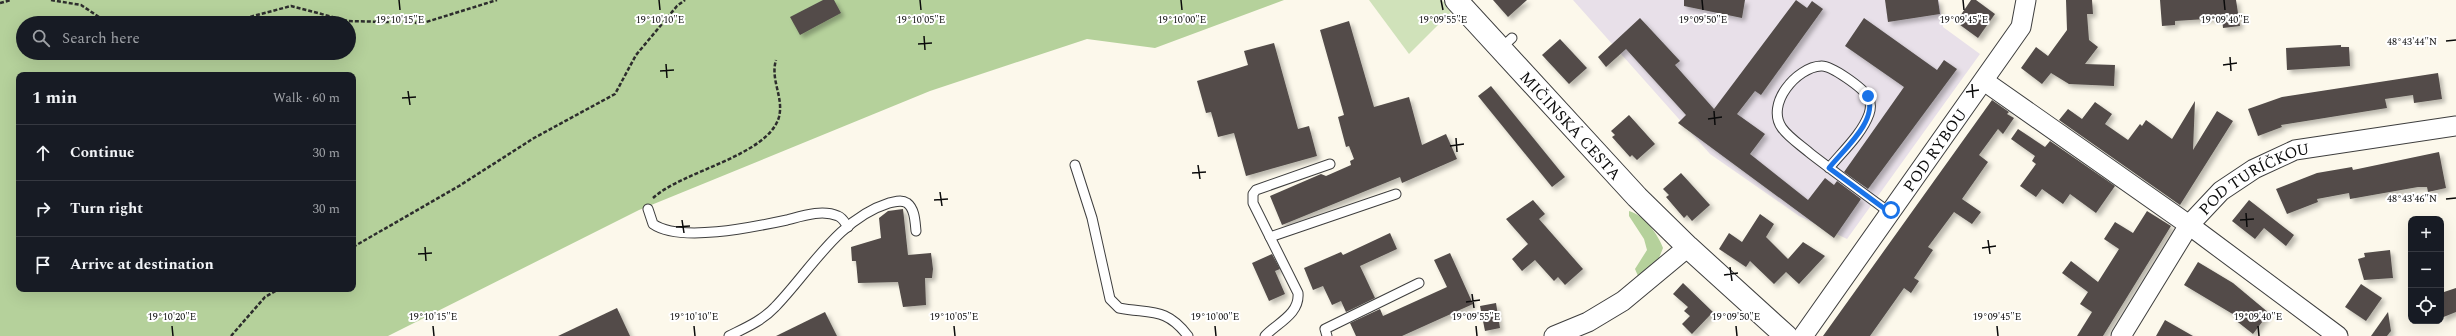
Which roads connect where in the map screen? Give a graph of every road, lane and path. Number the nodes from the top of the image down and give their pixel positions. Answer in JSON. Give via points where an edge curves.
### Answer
{"nodes":[{"id":1,"x":11,"y":0,"type":"edge"},
{"id":2,"x":50,"y":0,"type":"edge"},
{"id":3,"x":497,"y":0,"type":"edge"},
{"id":4,"x":685,"y":0,"type":"edge"},
{"id":5,"x":1456,"y":0,"type":"edge"},
{"id":6,"x":2026,"y":0,"type":"edge"},
{"id":7,"x":0,"y":3,"type":"edge"},
{"id":8,"x":98,"y":16,"type":"edge"},
{"id":9,"x":253,"y":16,"type":"edge"},
{"id":10,"x":329,"y":16,"type":"edge"},
{"id":11,"x":356,"y":21,"type":"edge"},
{"id":12,"x":776,"y":60,"type":"dead end"},
{"id":13,"x":1984,"y":81,"type":"junction"},
{"id":14,"x":2456,"y":126,"type":"edge"},
{"id":15,"x":1330,"y":164,"type":"dead end"},
{"id":16,"x":1075,"y":165,"type":"dead end"},
{"id":17,"x":1829,"y":168,"type":"junction"},
{"id":18,"x":1396,"y":194,"type":"dead end"},
{"id":19,"x":648,"y":209,"type":"joint"},
{"id":20,"x":1889,"y":212,"type":"junction"},
{"id":21,"x":2190,"y":225,"type":"junction"},
{"id":22,"x":848,"y":227,"type":"junction"},
{"id":23,"x":916,"y":231,"type":"dead end"},
{"id":24,"x":1270,"y":237,"type":"junction"},
{"id":25,"x":356,"y":245,"type":"edge"},
{"id":26,"x":1688,"y":247,"type":"junction"},
{"id":27,"x":1419,"y":283,"type":"dead end"},
{"id":28,"x":274,"y":292,"type":"edge"},
{"id":29,"x":231,"y":336,"type":"edge"},
{"id":30,"x":729,"y":336,"type":"edge"},
{"id":31,"x":1188,"y":336,"type":"edge"},
{"id":32,"x":1265,"y":336,"type":"edge"},
{"id":33,"x":1327,"y":336,"type":"edge"},
{"id":34,"x":1554,"y":336,"type":"edge"},
{"id":35,"x":1786,"y":336,"type":"edge"},
{"id":36,"x":1803,"y":336,"type":"edge"},
{"id":37,"x":2121,"y":336,"type":"edge"},
{"id":38,"x":2338,"y":336,"type":"edge"}],
"edges":[{"from":1,"to":7,"type":"path"},
{"from":2,"to":8,"type":"path","via":[[81,5]]},
{"from":3,"to":11,"type":"path","via":[[423,23]]},
{"from":4,"to":25,"type":"path","via":[[636,55],[615,94],[534,138],[459,186]]},
{"from":5,"to":26,"type":"street","name":"MIČINSKÁ CESTA","via":[[1506,44],[1626,186]]},
{"from":6,"to":13,"type":"street","name":"POD RYBOU","via":[[2021,27]]},
{"from":9,"to":10,"type":"path","via":[[291,6]]},
{"from":12,"to":19,"type":"path","via":[[774,76],[780,104],[774,127],[753,146],[658,194],[652,199]]},
{"from":13,"to":20,"type":"street","name":"POD RYBOU"},
{"from":13,"to":21,"type":"street"},
{"from":14,"to":21,"type":"street","name":"POD TURÍČKOU","via":[[2295,150],[2254,169],[2221,191]]},
{"from":15,"to":24,"type":"lane","via":[[1256,190],[1253,194],[1253,203]]},
{"from":16,"to":31,"type":"lane","via":[[1092,218],[1110,299],[1119,308],[1165,315],[1179,324]]},
{"from":17,"to":17,"type":"lane","via":[[1781,127],[1777,107],[1781,96],[1797,78],[1810,68],[1822,65],[1833,68],[1868,96],[1871,105],[1862,128]]},
{"from":17,"to":20,"type":"lane"},
{"from":18,"to":24,"type":"lane"},
{"from":19,"to":22,"type":"lane","via":[[652,224],[668,232],[737,229],[826,214],[838,216]]},
{"from":20,"to":36,"type":"street","name":"POD RYBOU"},
{"from":21,"to":37,"type":"street","name":"POD TURÍČKOU"},
{"from":21,"to":38,"type":"street"},
{"from":22,"to":23,"type":"lane","via":[[883,205],[898,200],[906,202],[912,210]]},
{"from":22,"to":30,"type":"lane","via":[[835,238],[774,307],[751,325]]},
{"from":24,"to":32,"type":"lane","via":[[1298,293],[1299,301],[1295,310]]},
{"from":26,"to":34,"type":"street","via":[[1623,301],[1588,322]]},
{"from":26,"to":35,"type":"street","name":"MIČINSKÁ CESTA"},
{"from":27,"to":33,"type":"lane","via":[[1324,329]]},
{"from":28,"to":29,"type":"path","via":[[265,297]]}]}
